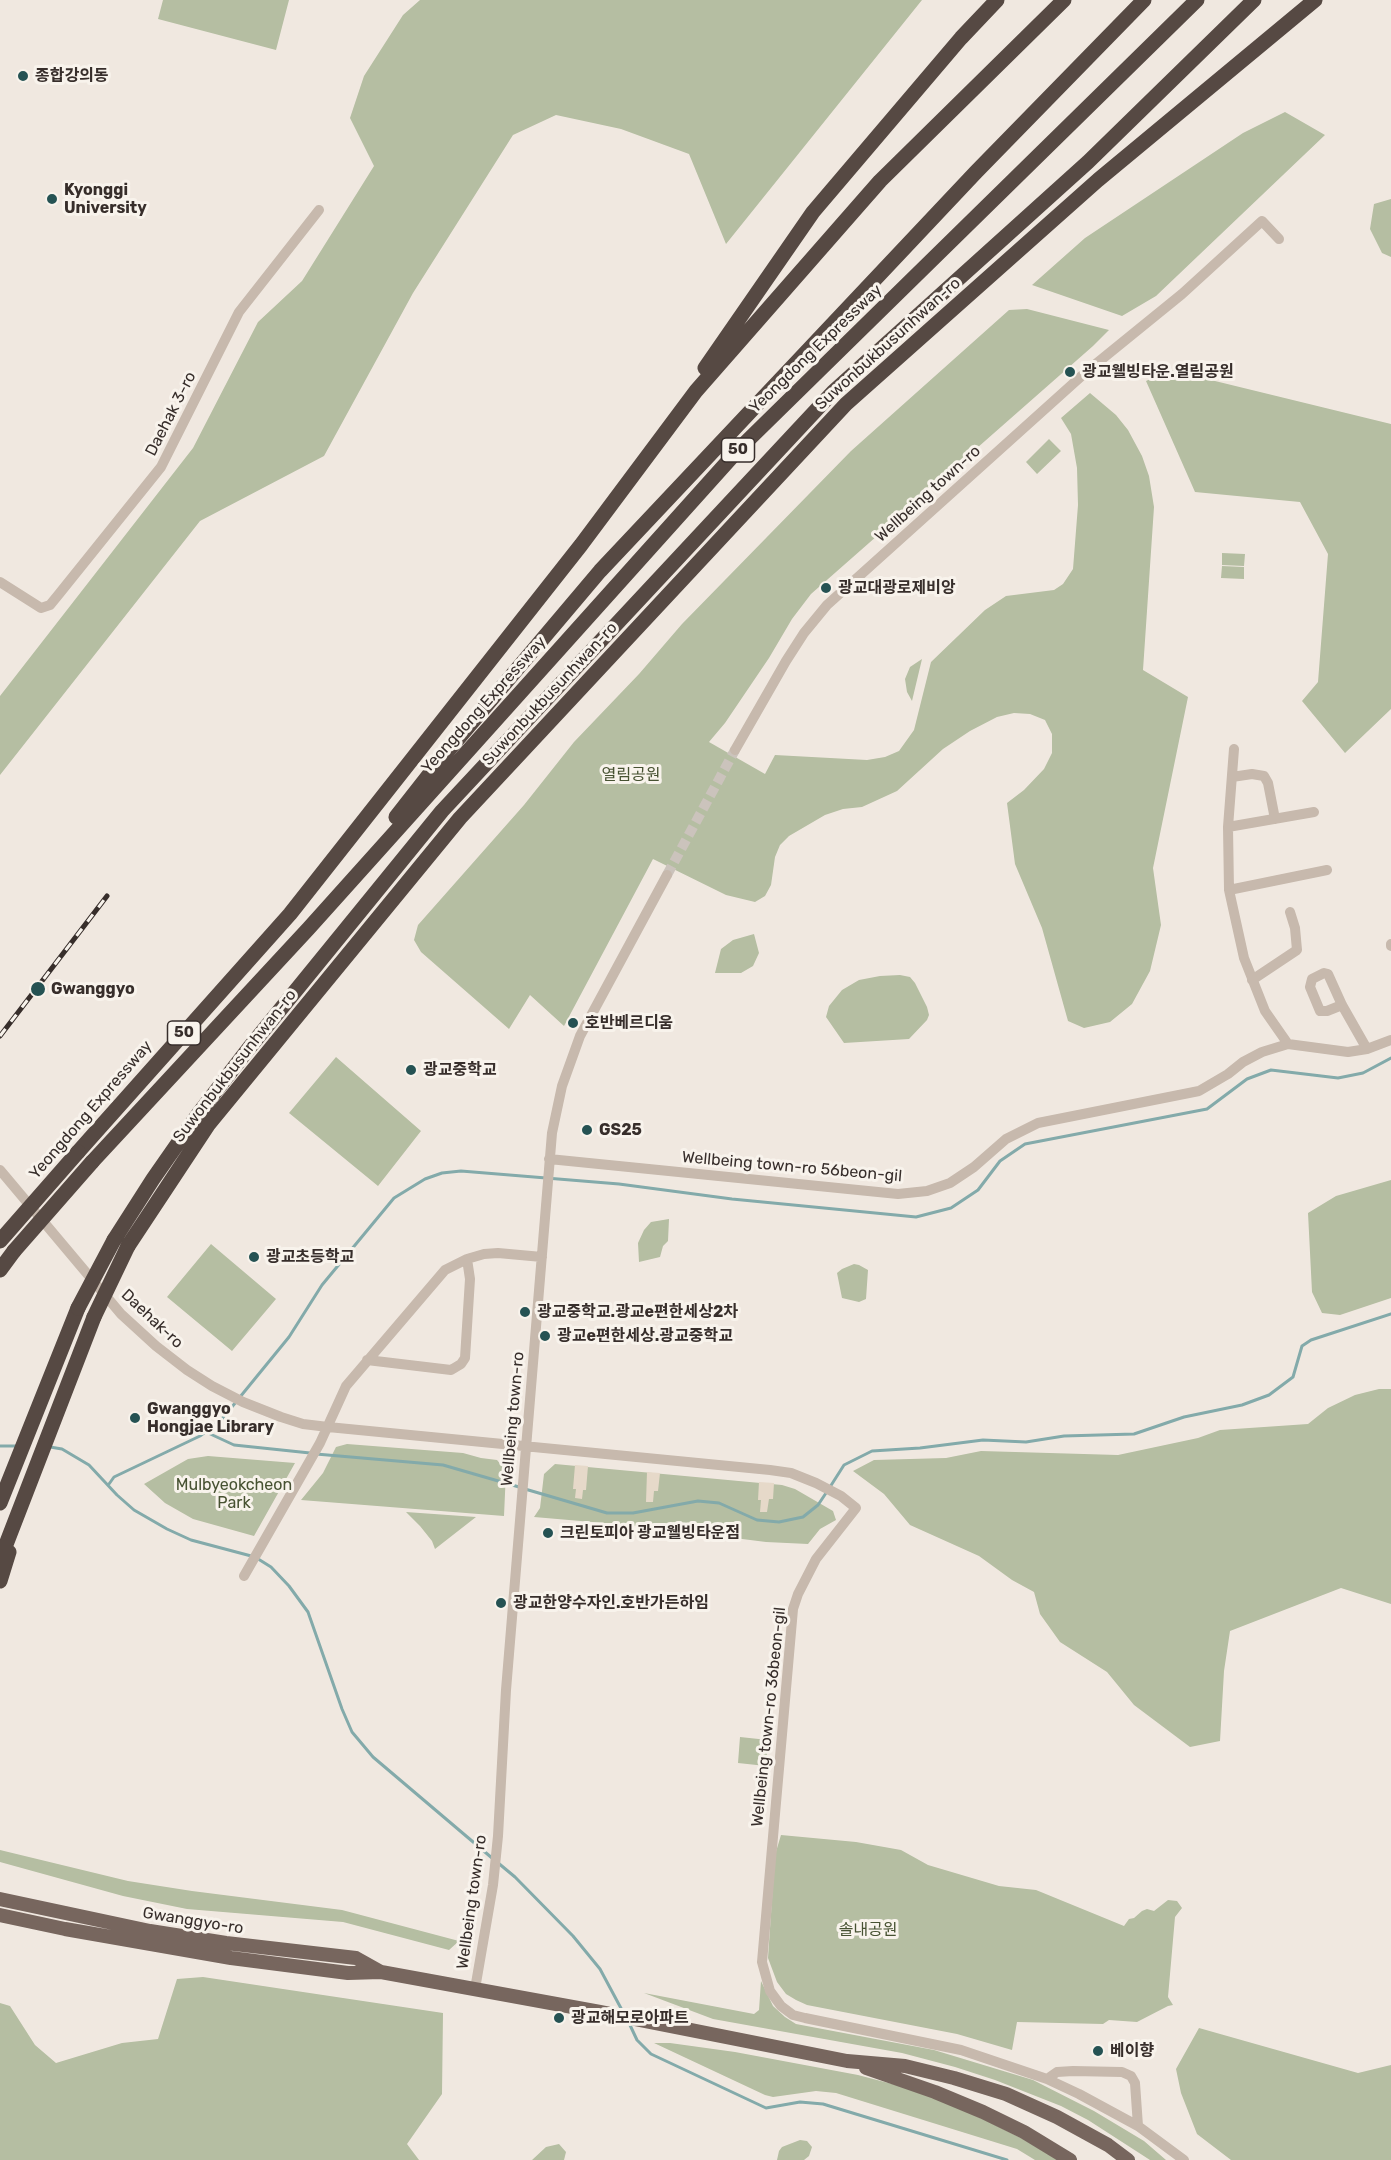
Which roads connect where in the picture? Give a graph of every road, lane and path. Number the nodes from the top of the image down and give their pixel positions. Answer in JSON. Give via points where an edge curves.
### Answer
{"nodes":[{"id":1,"x":997,"y":0,"type":"edge"},
{"id":2,"x":1064,"y":0,"type":"edge"},
{"id":3,"x":1144,"y":0,"type":"edge"},
{"id":4,"x":1197,"y":0,"type":"edge"},
{"id":5,"x":1254,"y":0,"type":"edge"},
{"id":6,"x":1315,"y":0,"type":"edge"},
{"id":7,"x":320,"y":210,"type":"dead end"},
{"id":8,"x":1279,"y":239,"type":"dead end"},
{"id":9,"x":637,"y":470,"type":"junction"},
{"id":10,"x":0,"y":582,"type":"edge"},
{"id":11,"x":1234,"y":749,"type":"dead end"},
{"id":12,"x":735,"y":750,"type":"tunnel mouth"},
{"id":13,"x":1232,"y":777,"type":"junction"},
{"id":14,"x":1314,"y":812,"type":"dead end"},
{"id":15,"x":1275,"y":819,"type":"junction"},
{"id":16,"x":1228,"y":827,"type":"junction"},
{"id":17,"x":1327,"y":870,"type":"dead end"},
{"id":18,"x":667,"y":875,"type":"tunnel mouth"},
{"id":19,"x":1229,"y":890,"type":"junction"},
{"id":20,"x":1290,"y":912,"type":"dead end"},
{"id":21,"x":309,"y":928,"type":"junction"},
{"id":22,"x":1252,"y":980,"type":"junction"},
{"id":23,"x":1342,"y":1005,"type":"dead end"},
{"id":24,"x":1391,"y":1040,"type":"edge"},
{"id":25,"x":1288,"y":1044,"type":"junction"},
{"id":26,"x":1367,"y":1049,"type":"junction"},
{"id":27,"x":549,"y":1159,"type":"junction"},
{"id":28,"x":0,"y":1170,"type":"edge"},
{"id":29,"x":0,"y":1241,"type":"edge"},
{"id":30,"x":121,"y":1243,"type":"junction"},
{"id":31,"x":542,"y":1257,"type":"junction"},
{"id":32,"x":467,"y":1259,"type":"junction"},
{"id":33,"x":0,"y":1269,"type":"edge"},
{"id":34,"x":367,"y":1360,"type":"junction"},
{"id":35,"x":328,"y":1427,"type":"junction"},
{"id":36,"x":526,"y":1446,"type":"junction"},
{"id":37,"x":30,"y":1484,"type":"junction"},
{"id":38,"x":0,"y":1501,"type":"edge"},
{"id":39,"x":0,"y":1560,"type":"edge"},
{"id":40,"x":244,"y":1576,"type":"dead end"},
{"id":41,"x":0,"y":1581,"type":"edge"},
{"id":42,"x":0,"y":1899,"type":"edge"},
{"id":43,"x":0,"y":1915,"type":"edge"},
{"id":44,"x":381,"y":1972,"type":"junction"},
{"id":45,"x":475,"y":1989,"type":"junction"},
{"id":46,"x":847,"y":2061,"type":"junction"},
{"id":47,"x":1047,"y":2079,"type":"junction"},
{"id":48,"x":1138,"y":2126,"type":"junction"},
{"id":49,"x":1070,"y":2160,"type":"edge"},
{"id":50,"x":1128,"y":2160,"type":"edge"},
{"id":51,"x":1184,"y":2160,"type":"edge"}],
"edges":[{"from":1,"to":9,"type":"highway","name":"Yeongdong Expressway","number":"50","via":[[813,212]]},
{"from":2,"to":9,"type":"highway","name":"Yeongdong Expressway","number":"50","via":[[880,181],[696,391]]},
{"from":3,"to":21,"type":"highway","name":"Yeongdong Expressway","number":"50","via":[[600,571],[447,752]]},
{"from":4,"to":21,"type":"highway","name":"Yeongdong Expressway","number":"50","via":[[739,449]]},
{"from":5,"to":30,"type":"highway","name":"Suwonbukbusunhwan-ro","via":[[1088,162],[833,392],[442,811],[199,1113],[153,1179]]},
{"from":6,"to":30,"type":"highway","name":"Suwonbukbusunhwan-ro","via":[[1098,180],[846,404],[460,818],[208,1125]]},
{"from":7,"to":10,"type":"street","name":"Daehak 3-ro","via":[[238,312],[161,467],[50,605],[41,608]]},
{"from":8,"to":12,"type":"street","name":"Wellbeing town-ro","via":[[1262,221],[1182,294],[1086,372],[827,605],[786,661]]},
{"from":9,"to":29,"type":"highway","name":"Yeongdong Expressway","number":"50","bridge":true,"via":[[290,914]]},
{"from":11,"to":13,"type":"street"},
{"from":13,"to":15,"type":"street","via":[[1264,776]]},
{"from":13,"to":16,"type":"street"},
{"from":14,"to":15,"type":"street"},
{"from":15,"to":16,"type":"street"},
{"from":16,"to":19,"type":"street"},
{"from":17,"to":19,"type":"street"},
{"from":18,"to":27,"type":"street","name":"Wellbeing town-ro","via":[[580,1036],[562,1086]]},
{"from":19,"to":22,"type":"street"},
{"from":20,"to":22,"type":"street","via":[[1297,950]]},
{"from":21,"to":33,"type":"highway","name":"Yeongdong Expressway","number":"50","bridge":true,"via":[[92,1162]]},
{"from":22,"to":25,"type":"street","via":[[1265,1011]]},
{"from":23,"to":26,"type":"street"},
{"from":24,"to":26,"type":"street","name":"Wellbeing town-ro 56beon-gil"},
{"from":25,"to":26,"type":"street","name":"Wellbeing town-ro 56beon-gil","via":[[1348,1052]]},
{"from":25,"to":27,"type":"street","name":"Wellbeing town-ro 56beon-gil","via":[[1243,1062],[1199,1091],[1038,1123],[1006,1139],[950,1183],[927,1191],[881,1193]]},
{"from":27,"to":31,"type":"street","name":"Wellbeing town-ro"},
{"from":28,"to":35,"type":"street","name":"Daehak-ro","via":[[128,1321],[176,1362],[228,1395],[258,1408],[303,1424]]},
{"from":30,"to":37,"type":"highway","name":"Suwonbukbusunhwan-ro","bridge":true},
{"from":30,"to":38,"type":"highway","name":"Suwonbukbusunhwan-ro","bridge":true,"via":[[78,1308]]},
{"from":31,"to":32,"type":"street","via":[[498,1253]]},
{"from":31,"to":36,"type":"street","name":"Wellbeing town-ro"},
{"from":32,"to":34,"type":"street","via":[[446,1270]]},
{"from":32,"to":34,"type":"street","via":[[469,1290],[465,1358],[461,1364],[451,1370]]},
{"from":34,"to":35,"type":"street","via":[[346,1386]]},
{"from":35,"to":36,"type":"street","name":"Daehak-ro"},
{"from":35,"to":40,"type":"street"},
{"from":36,"to":45,"type":"street","name":"Wellbeing town-ro","via":[[498,1836]]},
{"from":36,"to":47,"type":"street","name":"Wellbeing town-ro 36beon-gil","via":[[791,1473],[841,1496],[856,1508],[811,1568],[793,1609],[763,1931],[765,1977],[781,2006],[793,2014],[961,2050]]},
{"from":37,"to":39,"type":"highway","name":"Suwonbukbusunhwan-ro"},
{"from":37,"to":41,"type":"highway"},
{"from":42,"to":44,"type":"main road","name":"Gwanggyo-ro","via":[[150,1931],[356,1958]]},
{"from":43,"to":44,"type":"main road","name":"Gwanggyo-ro","via":[[254,1962],[348,1974]]},
{"from":44,"to":45,"type":"main road","name":"Gwanggyo-ro"},
{"from":45,"to":46,"type":"main road","name":"Gwanggyo-ro"},
{"from":46,"to":49,"type":"main road","via":[[983,2112]]},
{"from":46,"to":50,"type":"main road","via":[[905,2066],[1006,2094],[1056,2116]]},
{"from":47,"to":48,"type":"street","name":"Wellbeing town-ro 36beon-gil"},
{"from":47,"to":48,"type":"street","via":[[1057,2072],[1073,2071],[1122,2072],[1131,2076]]},
{"from":48,"to":51,"type":"street","name":"Wellbeing town-ro 36beon-gil"}]}
